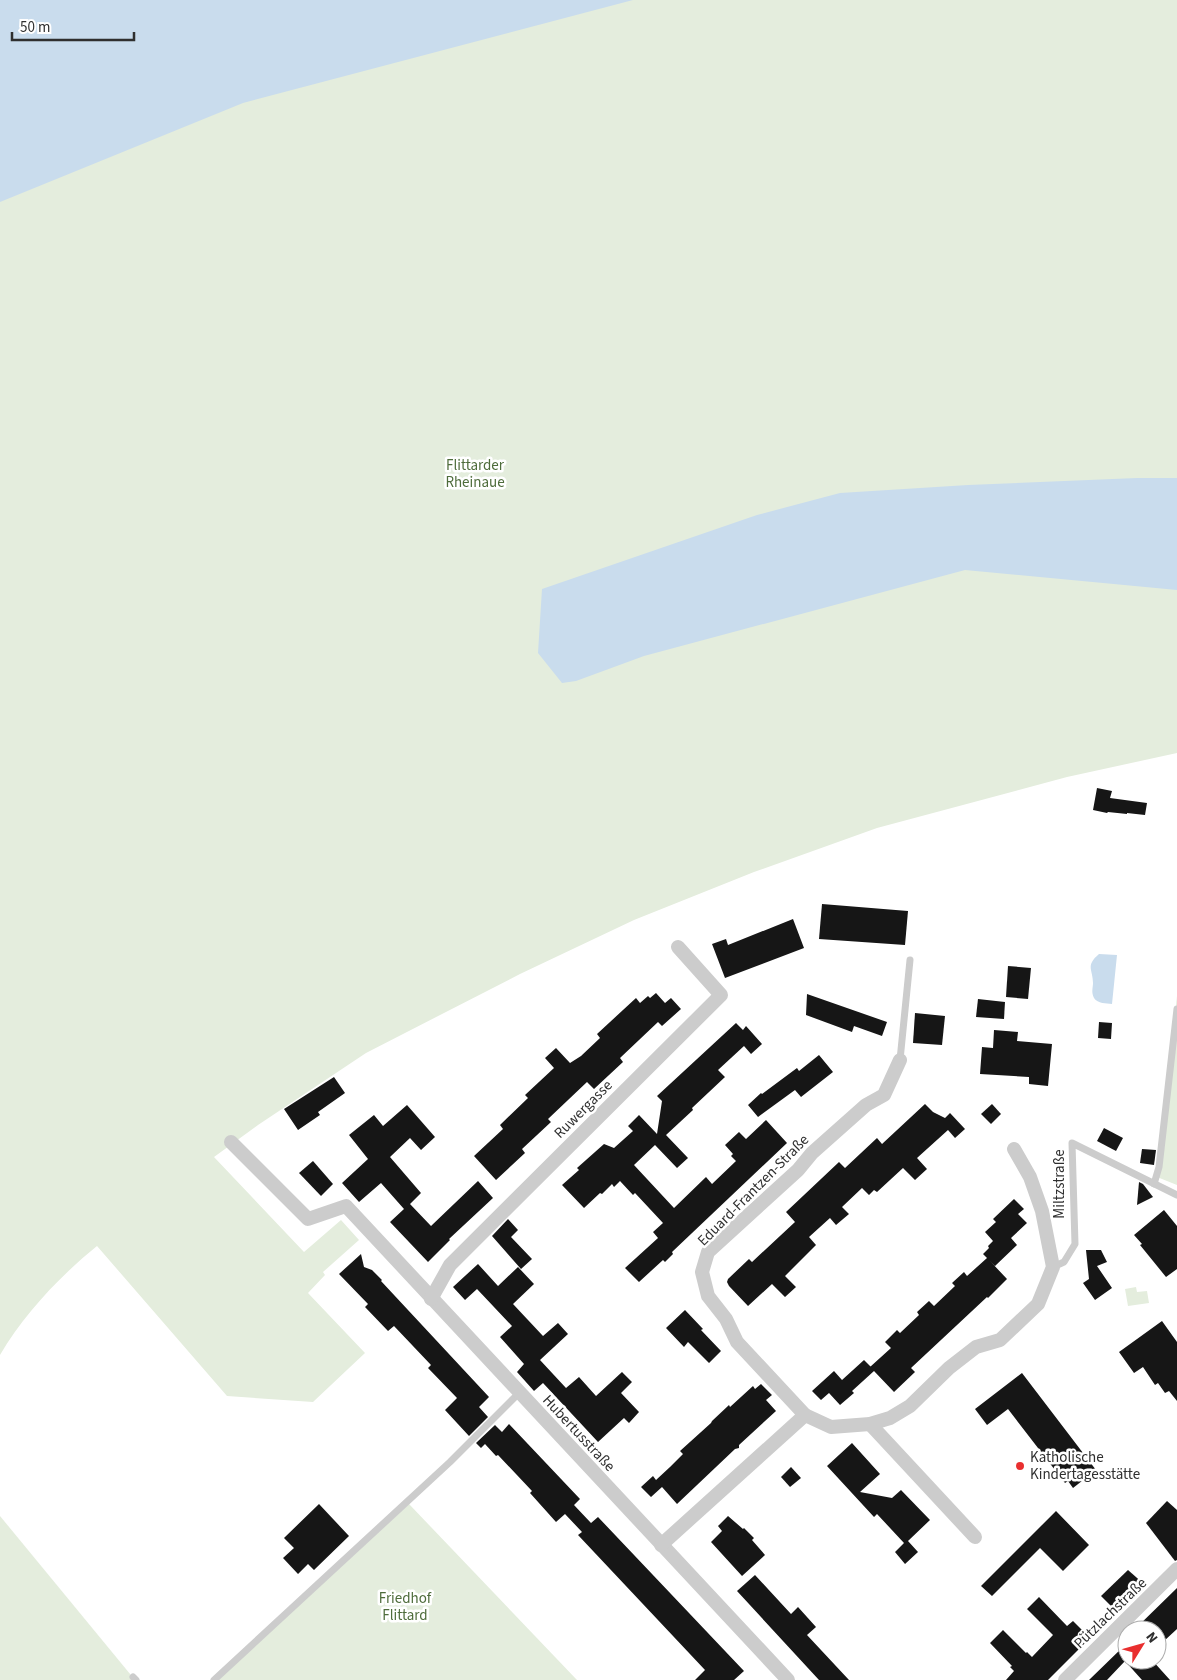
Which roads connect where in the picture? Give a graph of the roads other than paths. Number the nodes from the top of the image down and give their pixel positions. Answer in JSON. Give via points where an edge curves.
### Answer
{"nodes":[{"id":1,"x":678,"y":947,"type":"dead end"},
{"id":2,"x":910,"y":960,"type":"dead end"},
{"id":3,"x":1177,"y":1009,"type":"edge"},
{"id":4,"x":900,"y":1060,"type":"joint"},
{"id":5,"x":231,"y":1142,"type":"dead end"},
{"id":6,"x":1014,"y":1149,"type":"dead end"},
{"id":7,"x":1154,"y":1184,"type":"junction"},
{"id":8,"x":1177,"y":1195,"type":"edge"},
{"id":9,"x":1053,"y":1267,"type":"junction"},
{"id":10,"x":431,"y":1299,"type":"junction"},
{"id":11,"x":520,"y":1393,"type":"junction"},
{"id":12,"x":805,"y":1415,"type":"junction"},
{"id":13,"x":870,"y":1424,"type":"junction"},
{"id":14,"x":975,"y":1537,"type":"dead end"},
{"id":15,"x":661,"y":1545,"type":"junction"},
{"id":16,"x":1177,"y":1569,"type":"edge"},
{"id":17,"x":1070,"y":1678,"type":"edge"},
{"id":18,"x":214,"y":1680,"type":"edge"},
{"id":19,"x":788,"y":1680,"type":"edge"}],
"edges":[{"from":1,"to":10,"type":"street","name":"Ruwergasse","via":[[721,995],[450,1265]]},
{"from":2,"to":4,"type":"lane"},
{"from":3,"to":7,"type":"lane","via":[[1160,1167]]},
{"from":4,"to":12,"type":"street","name":"Eduard-Frantzen-Straße","via":[[884,1095],[866,1105],[812,1152],[798,1170],[708,1252],[702,1272],[708,1296],[726,1319],[737,1342]]},
{"from":5,"to":10,"type":"street","name":"Hubertusstraße","via":[[308,1219],[346,1206]]},
{"from":6,"to":9,"type":"street","name":"Miltzstraße","via":[[1030,1177],[1042,1210]]},
{"from":7,"to":8,"type":"lane","name":"Miltzstraße"},
{"from":7,"to":9,"type":"lane","name":"Miltzstraße","via":[[1072,1143],[1075,1244],[1064,1262]]},
{"from":9,"to":13,"type":"street","name":"Miltzstraße","via":[[1038,1304],[1000,1340],[976,1347],[910,1406],[890,1418]]},
{"from":10,"to":11,"type":"street","name":"Hubertusstraße"},
{"from":11,"to":15,"type":"street","name":"Hubertusstraße"},
{"from":11,"to":18,"type":"lane"},
{"from":12,"to":13,"type":"street","name":"Miltzstraße","via":[[831,1427]]},
{"from":12,"to":15,"type":"street"},
{"from":13,"to":14,"type":"street"},
{"from":15,"to":19,"type":"street","name":"Hubertusstraße"},
{"from":16,"to":17,"type":"street","name":"Pützlachstraße"}]}
